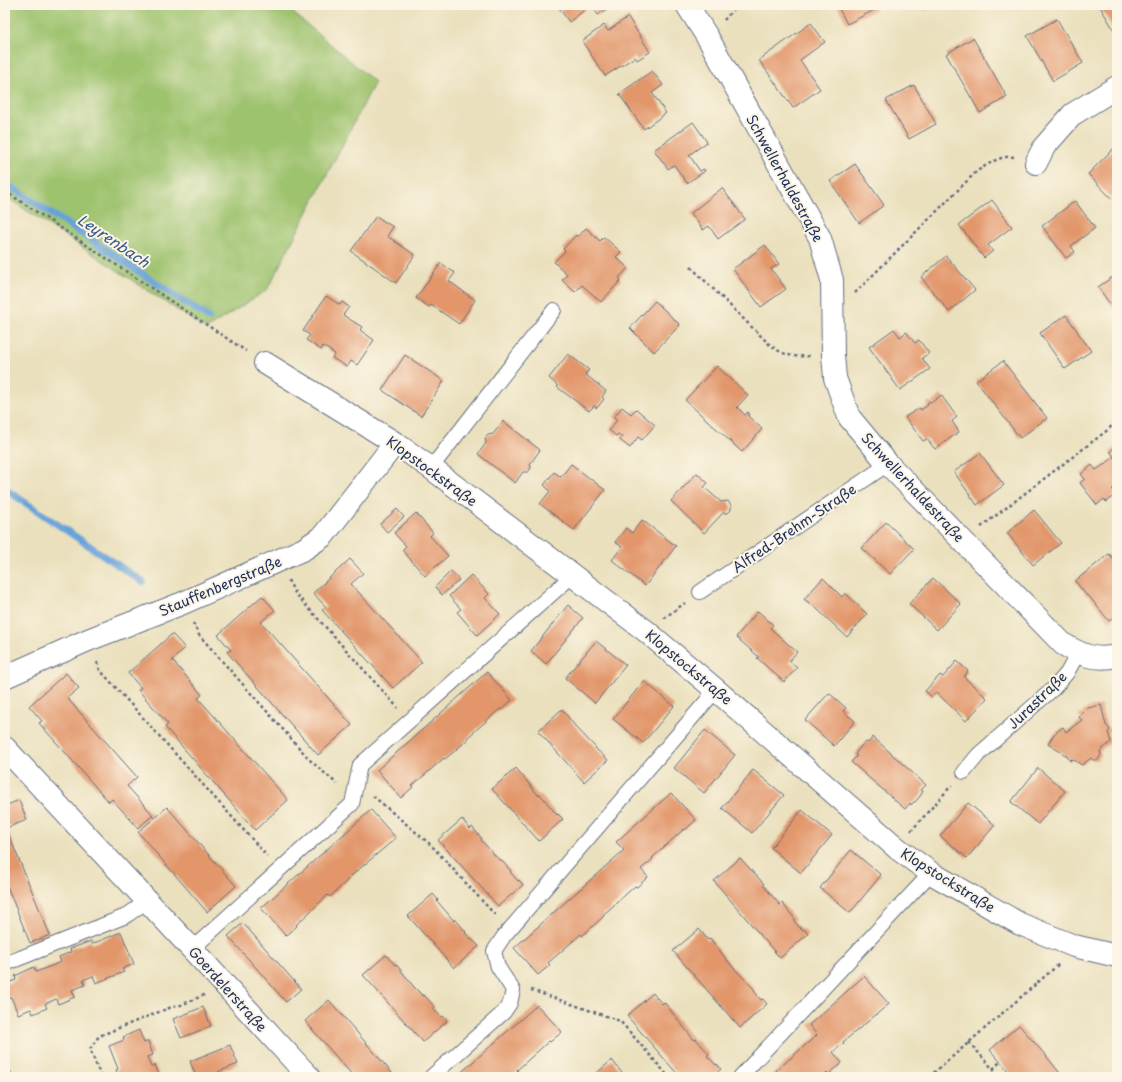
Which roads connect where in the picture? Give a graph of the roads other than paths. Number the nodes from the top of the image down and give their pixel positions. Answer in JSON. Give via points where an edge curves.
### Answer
{"nodes":[{"id":1,"x":687,"y":5,"type":"edge"},
{"id":2,"x":1117,"y":87,"type":"edge"},
{"id":3,"x":1036,"y":163,"type":"road end"},
{"id":4,"x":554,"y":310,"type":"dead end"},
{"id":5,"x":265,"y":363,"type":"road end"},
{"id":6,"x":395,"y":442,"type":"junction"},
{"id":7,"x":888,"y":464,"type":"junction"},
{"id":8,"x":432,"y":468,"type":"junction"},
{"id":9,"x":573,"y":575,"type":"junction"},
{"id":10,"x":700,"y":592,"type":"road end"},
{"id":11,"x":1078,"y":653,"type":"junction"},
{"id":12,"x":1117,"y":656,"type":"edge"},
{"id":13,"x":5,"y":677,"type":"edge"},
{"id":14,"x":716,"y":690,"type":"junction"},
{"id":15,"x":5,"y":748,"type":"edge"},
{"id":16,"x":964,"y":772,"type":"road end"},
{"id":17,"x":930,"y":873,"type":"junction"},
{"id":18,"x":147,"y":901,"type":"junction"},
{"id":19,"x":192,"y":948,"type":"junction"},
{"id":20,"x":1117,"y":956,"type":"edge"},
{"id":21,"x":5,"y":964,"type":"edge"},
{"id":22,"x":309,"y":1077,"type":"edge"},
{"id":23,"x":431,"y":1077,"type":"edge"},
{"id":24,"x":740,"y":1077,"type":"edge"}],
"edges":[{"from":1,"to":7,"type":"street","name":"Schwellerhaldestraße","via":[[820,238],[832,280],[835,378],[849,417]]},
{"from":2,"to":3,"type":"street","via":[[1073,114],[1044,147]]},
{"from":4,"to":8,"type":"lane"},
{"from":5,"to":6,"type":"street","name":"Klopstockstraße"},
{"from":6,"to":8,"type":"street","name":"Klopstockstraße"},
{"from":6,"to":13,"type":"street","name":"Stauffenbergstraße","via":[[323,536],[304,550]]},
{"from":7,"to":10,"type":"lane","name":"Alfred-Brehm-Straße"},
{"from":7,"to":11,"type":"street","name":"Schwellerhaldestraße","via":[[1063,644]]},
{"from":8,"to":9,"type":"street","name":"Klopstockstraße"},
{"from":9,"to":14,"type":"street","name":"Klopstockstraße","via":[[646,631]]},
{"from":9,"to":19,"type":"lane","via":[[360,765],[352,804]]},
{"from":11,"to":12,"type":"street","via":[[1092,658]]},
{"from":11,"to":16,"type":"lane","name":"Jurastraße","via":[[1067,673],[1054,688],[978,755]]},
{"from":14,"to":17,"type":"street","name":"Klopstockstraße","via":[[898,849]]},
{"from":14,"to":23,"type":"lane","via":[[509,930],[494,951],[498,967],[513,990],[510,1003],[504,1012]]},
{"from":15,"to":18,"type":"street","name":"Goerdelerstraße"},
{"from":17,"to":20,"type":"street","name":"Klopstockstraße","via":[[1020,924],[1074,946]]},
{"from":17,"to":24,"type":"lane"},
{"from":18,"to":19,"type":"street","name":"Goerdelerstraße"},
{"from":18,"to":21,"type":"lane","via":[[126,916]]},
{"from":19,"to":22,"type":"street","name":"Goerdelerstraße"}]}
